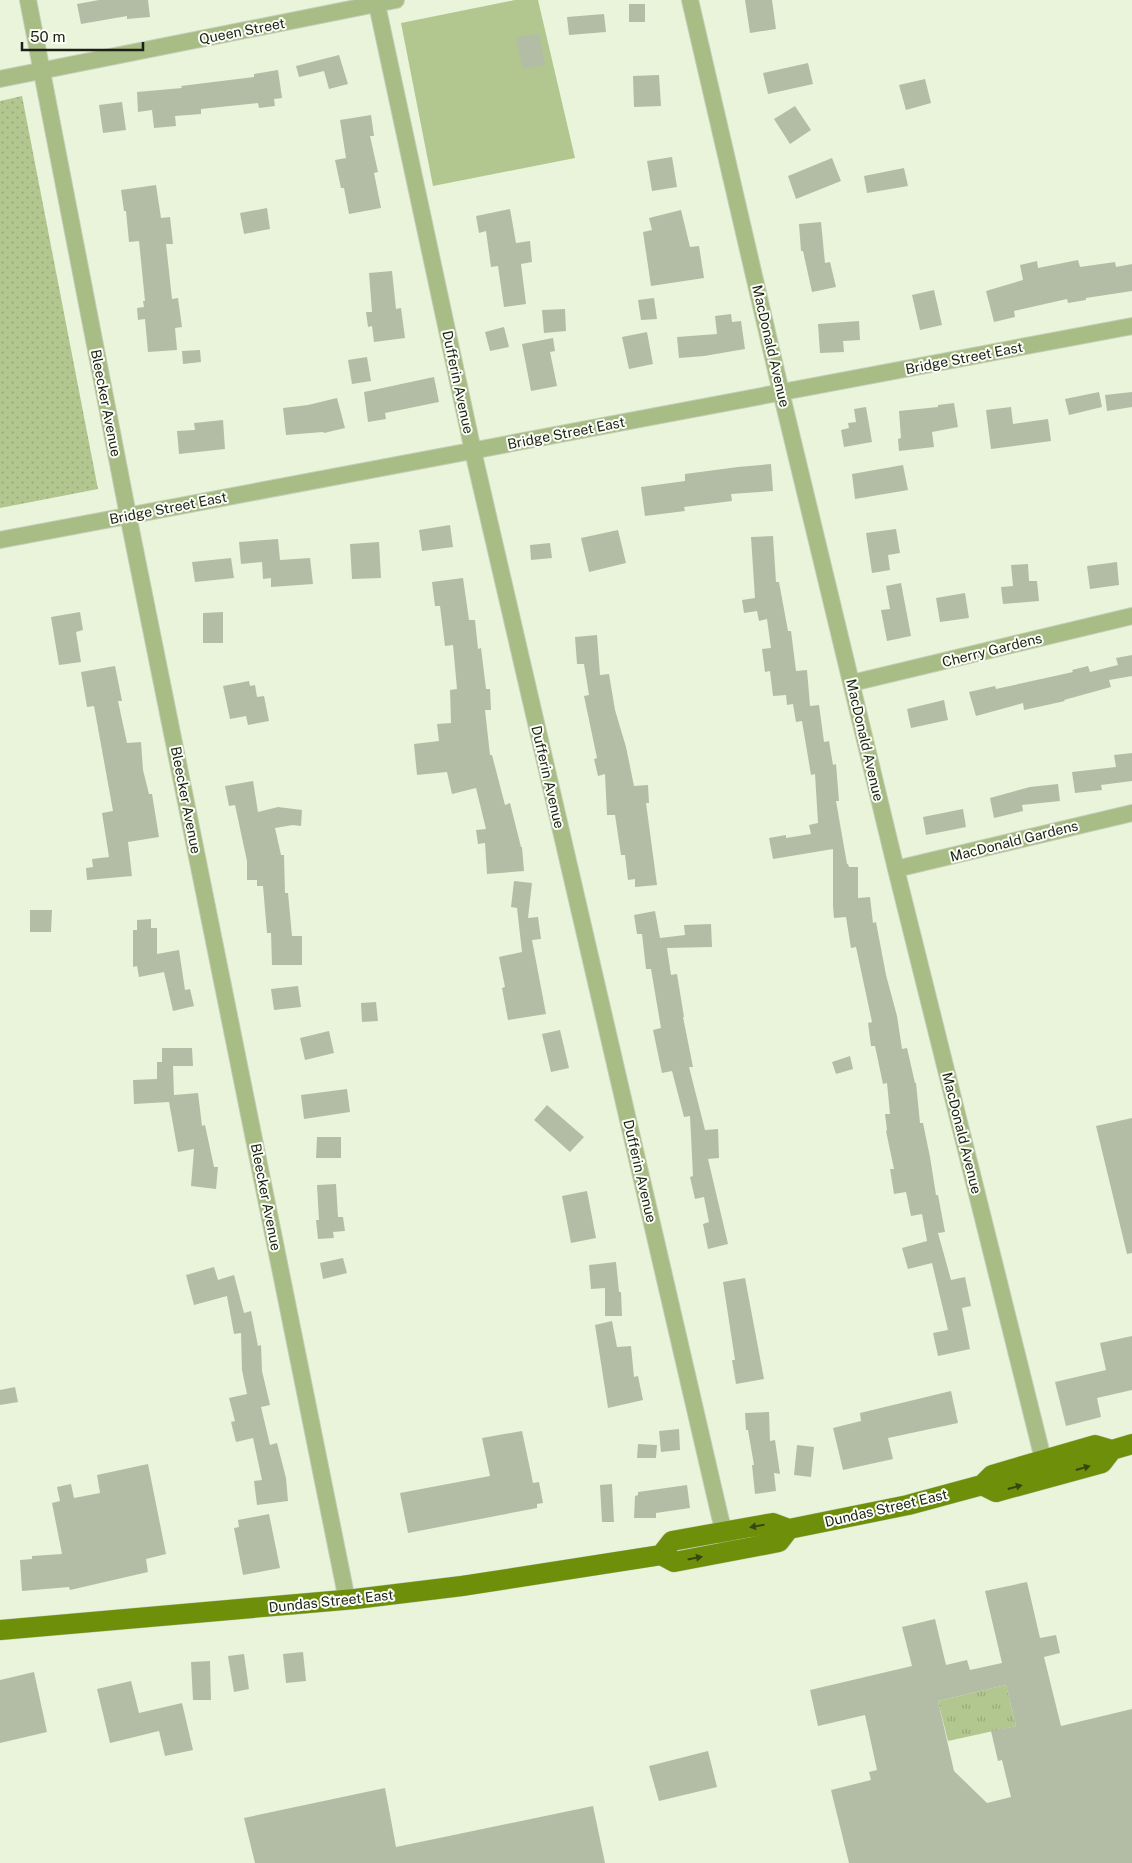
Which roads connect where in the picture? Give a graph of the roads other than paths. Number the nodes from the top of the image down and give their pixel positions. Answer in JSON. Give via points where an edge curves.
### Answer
{"nodes":[{"id":1,"x":28,"y":0,"type":"edge"},
{"id":2,"x":396,"y":0,"type":"edge"},
{"id":3,"x":690,"y":0,"type":"edge"},
{"id":4,"x":377,"y":2,"type":"edge"},
{"id":5,"x":41,"y":71,"type":"junction"},
{"id":6,"x":0,"y":79,"type":"edge"},
{"id":7,"x":1132,"y":326,"type":"edge"},
{"id":8,"x":781,"y":392,"type":"junction"},
{"id":9,"x":473,"y":451,"type":"junction"},
{"id":10,"x":128,"y":515,"type":"junction"},
{"id":11,"x":0,"y":540,"type":"edge"},
{"id":12,"x":1132,"y":616,"type":"edge"},
{"id":13,"x":852,"y":683,"type":"junction"},
{"id":14,"x":1132,"y":813,"type":"edge"},
{"id":15,"x":896,"y":869,"type":"junction"},
{"id":16,"x":1132,"y":1444,"type":"edge"},
{"id":17,"x":1046,"y":1469,"type":"junction"},
{"id":18,"x":789,"y":1529,"type":"junction"},
{"id":19,"x":723,"y":1532,"type":"junction"},
{"id":20,"x":730,"y":1551,"type":"junction"},
{"id":21,"x":661,"y":1555,"type":"junction"},
{"id":22,"x":347,"y":1600,"type":"junction"},
{"id":23,"x":0,"y":1630,"type":"edge"}],
"edges":[{"from":1,"to":5,"type":"street","name":"Bleecker Avenue"},
{"from":2,"to":4,"type":"street","name":"Queen Street"},
{"from":3,"to":8,"type":"street","name":"MacDonald Avenue"},
{"from":4,"to":5,"type":"street","name":"Queen Street"},
{"from":4,"to":9,"type":"street","name":"Dufferin Avenue"},
{"from":5,"to":6,"type":"street","name":"Queen Street"},
{"from":5,"to":10,"type":"street","name":"Bleecker Avenue"},
{"from":7,"to":8,"type":"street","name":"Bridge Street East"},
{"from":8,"to":9,"type":"street","name":"Bridge Street East"},
{"from":8,"to":13,"type":"street","name":"MacDonald Avenue"},
{"from":9,"to":10,"type":"street","name":"Bridge Street East"},
{"from":9,"to":19,"type":"street","name":"Dufferin Avenue"},
{"from":10,"to":11,"type":"street","name":"Bridge Street East"},
{"from":10,"to":22,"type":"street","name":"Bleecker Avenue"},
{"from":12,"to":13,"type":"street","name":"Cherry Gardens"},
{"from":13,"to":15,"type":"street","name":"MacDonald Avenue"},
{"from":14,"to":15,"type":"street","name":"MacDonald Gardens"},
{"from":15,"to":17,"type":"street","name":"MacDonald Avenue"},
{"from":16,"to":17,"type":"main road","name":"Dundas Street East","via":[[1112,1450],[1095,1445]]},
{"from":17,"to":18,"type":"main road","name":"Dundas Street East","via":[[992,1475],[982,1486]]},
{"from":18,"to":19,"type":"main road","name":"Dundas Street East","one_way":true,"via":[[773,1523]]},
{"from":18,"to":20,"type":"main road","name":"Dundas Street East","via":[[779,1542]]},
{"from":19,"to":20,"type":"street","name":"Dufferin Avenue"},
{"from":19,"to":21,"type":"main road","name":"Dundas Street East","via":[[672,1541]]},
{"from":21,"to":20,"type":"main road","name":"Dundas Street East","one_way":true,"via":[[674,1562]]},
{"from":21,"to":22,"type":"main road","name":"Dundas Street East"},
{"from":22,"to":23,"type":"main road","name":"Dundas Street East"}]}
